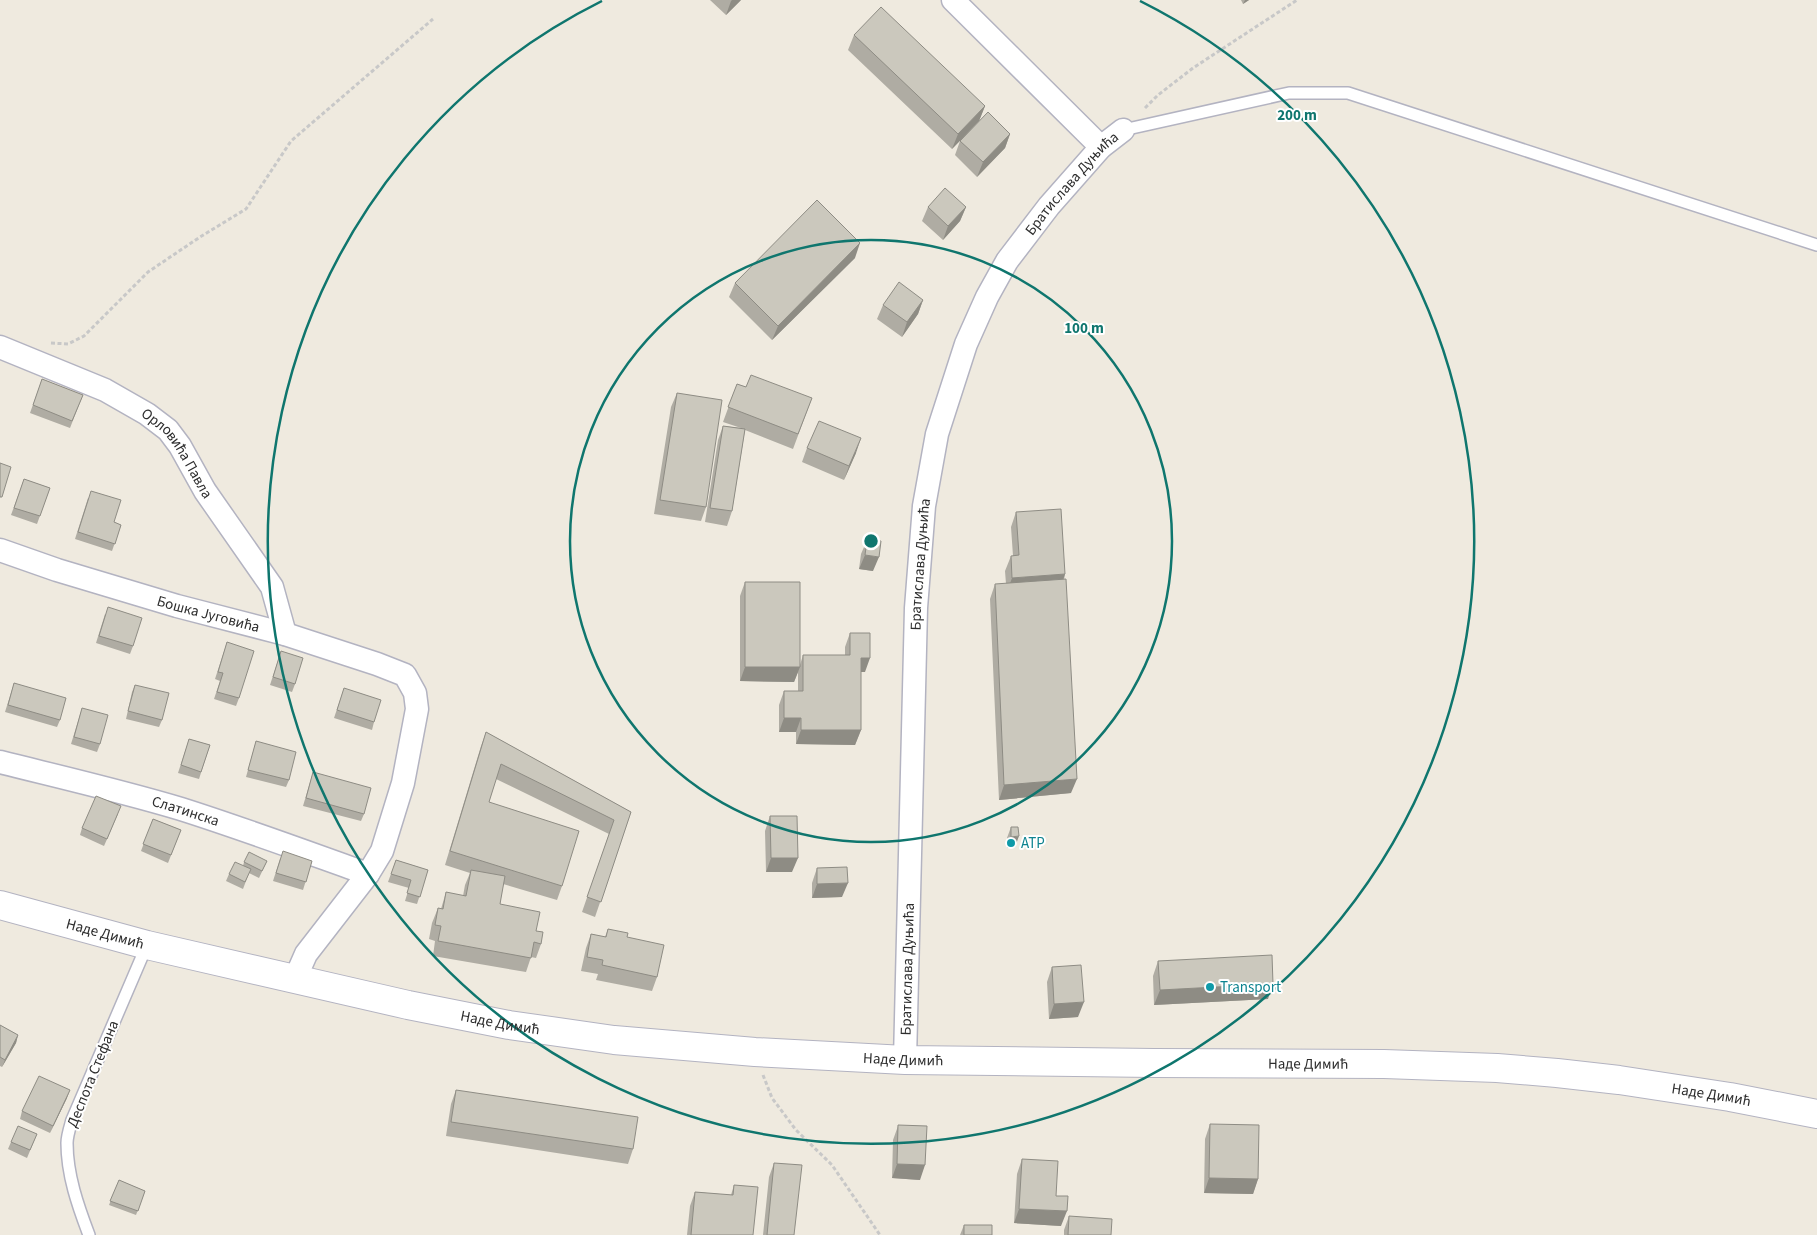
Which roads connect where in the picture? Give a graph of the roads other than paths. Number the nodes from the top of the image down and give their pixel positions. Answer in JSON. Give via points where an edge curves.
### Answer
{"nodes":[{"id":1,"x":953,"y":0,"type":"edge"},
{"id":2,"x":1124,"y":130,"type":"joint"},
{"id":3,"x":1101,"y":148,"type":"junction"},
{"id":4,"x":1817,"y":245,"type":"edge"},
{"id":5,"x":0,"y":347,"type":"edge"},
{"id":6,"x":0,"y":550,"type":"edge"},
{"id":7,"x":285,"y":634,"type":"junction"},
{"id":8,"x":0,"y":762,"type":"edge"},
{"id":9,"x":368,"y":874,"type":"junction"},
{"id":10,"x":0,"y":905,"type":"edge"},
{"id":11,"x":147,"y":945,"type":"junction"},
{"id":12,"x":294,"y":978,"type":"junction"},
{"id":13,"x":905,"y":1060,"type":"junction"},
{"id":14,"x":1817,"y":1114,"type":"edge"},
{"id":15,"x":89,"y":1235,"type":"edge"}],
"edges":[{"from":1,"to":3,"type":"street"},
{"from":2,"to":3,"type":"street","name":"Братислава Дуњића"},
{"from":2,"to":4,"type":"lane","via":[[1289,93],[1348,93]]},
{"from":3,"to":13,"type":"street","name":"Братислава Дуњића","via":[[1049,206],[1007,261],[966,344],[937,434],[924,506],[916,608]]},
{"from":5,"to":7,"type":"street","name":"Орловића Павла","via":[[105,390],[168,430],[272,587]]},
{"from":6,"to":7,"type":"street","name":"Бошка Југовића","via":[[177,606]]},
{"from":7,"to":9,"type":"street","name":"Бошка Југовића","via":[[405,675],[414,694],[417,709],[403,783],[382,851]]},
{"from":8,"to":9,"type":"street","name":"Слатинска","via":[[179,809]]},
{"from":9,"to":12,"type":"street","via":[[306,954]]},
{"from":10,"to":11,"type":"main road","name":"Наде Димић"},
{"from":11,"to":12,"type":"main road","name":"Наде Димић"},
{"from":11,"to":15,"type":"lane","name":"Деспота Стефана","via":[[72,1120],[67,1142],[69,1167]]},
{"from":12,"to":13,"type":"main road","name":"Наде Димић","via":[[508,1025],[633,1042]]},
{"from":13,"to":14,"type":"main road","name":"Наде Димић","via":[[1487,1068],[1619,1080]]}]}
